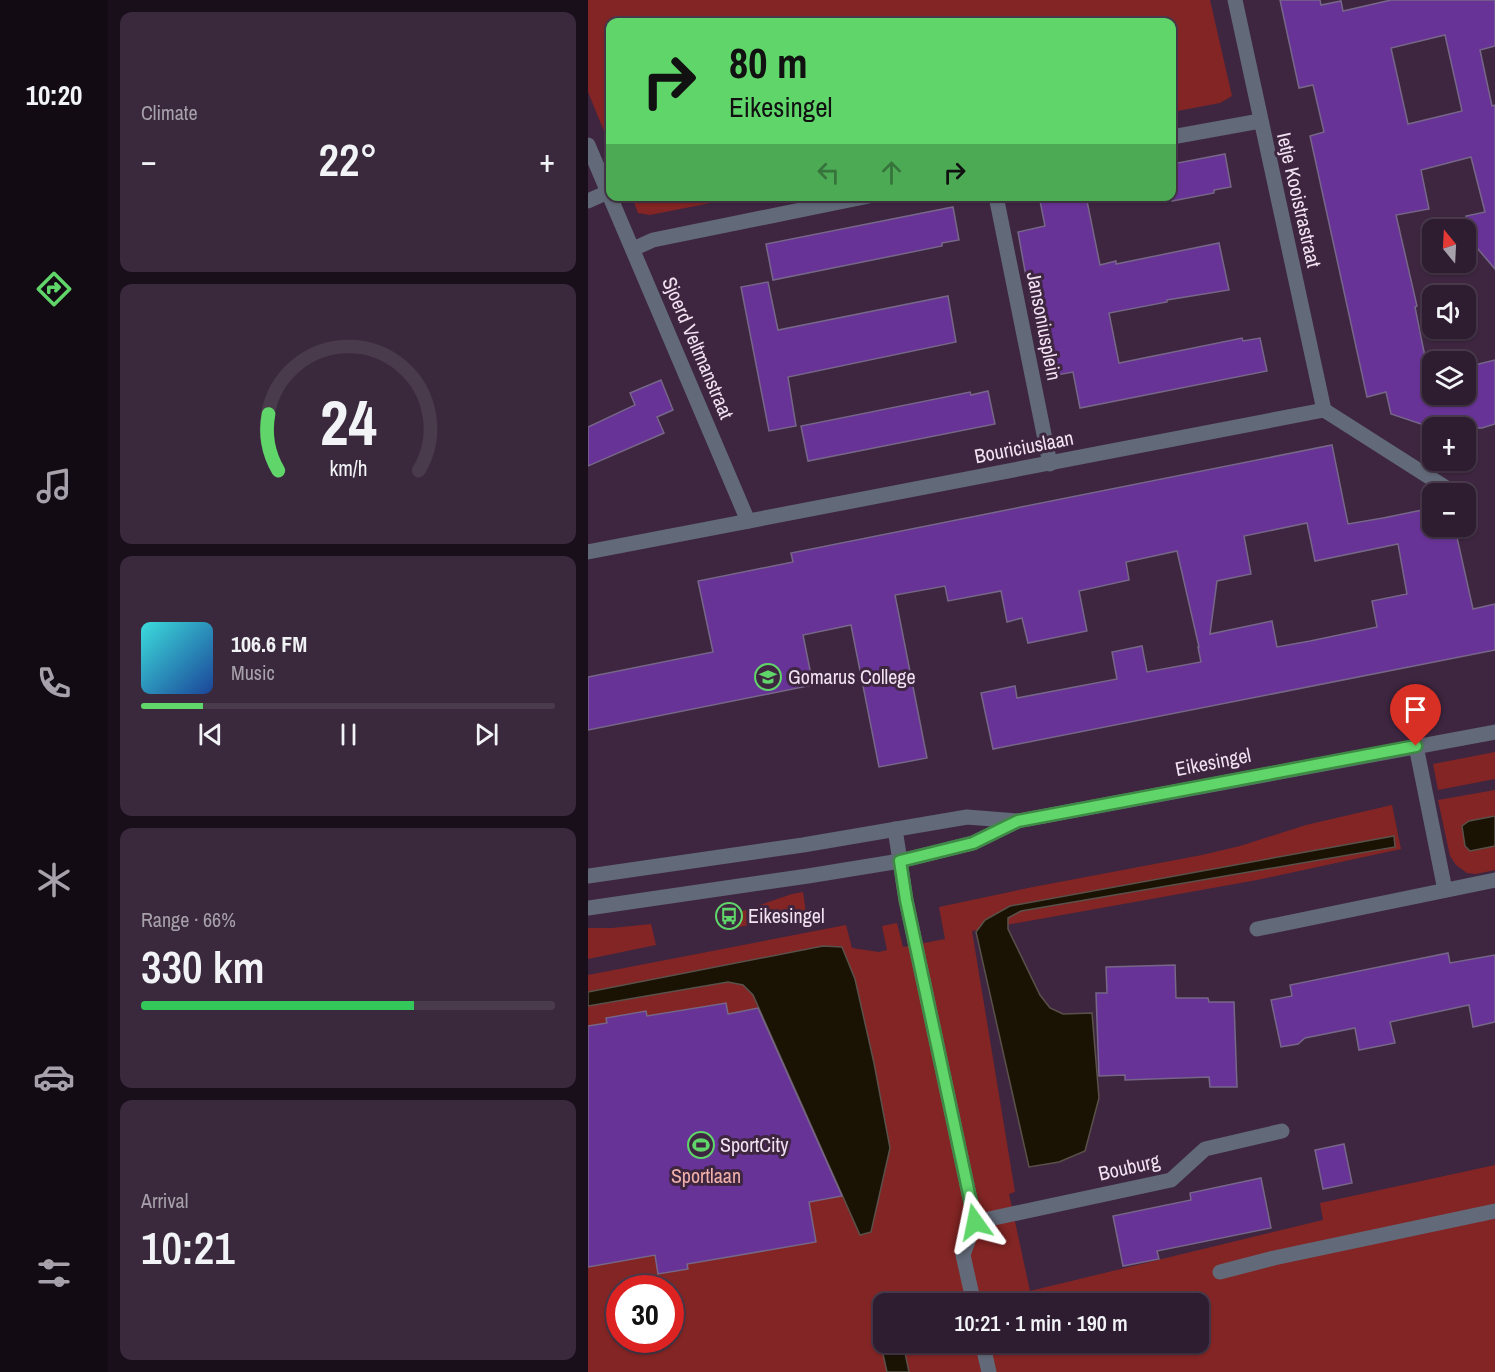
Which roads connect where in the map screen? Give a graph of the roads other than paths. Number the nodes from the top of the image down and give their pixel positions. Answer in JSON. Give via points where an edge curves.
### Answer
{"nodes":[{"id":1,"x":1235,"y":0,"type":"edge"},
{"id":2,"x":1260,"y":121,"type":"junction"},
{"id":3,"x":1176,"y":136,"type":"edge"},
{"id":4,"x":588,"y":144,"type":"edge"},
{"id":5,"x":606,"y":187,"type":"edge"},
{"id":6,"x":606,"y":193,"type":"edge"},
{"id":7,"x":588,"y":201,"type":"edge"},
{"id":8,"x":612,"y":201,"type":"edge"},
{"id":9,"x":844,"y":201,"type":"edge"},
{"id":10,"x":997,"y":201,"type":"edge"},
{"id":11,"x":633,"y":249,"type":"junction"},
{"id":12,"x":1324,"y":410,"type":"junction"},
{"id":13,"x":1050,"y":464,"type":"junction"},
{"id":14,"x":1439,"y":483,"type":"edge"},
{"id":15,"x":748,"y":521,"type":"junction"},
{"id":16,"x":588,"y":552,"type":"edge"},
{"id":17,"x":1495,"y":732,"type":"edge"},
{"id":18,"x":1416,"y":746,"type":"junction"},
{"id":19,"x":1018,"y":821,"type":"junction"},
{"id":20,"x":895,"y":829,"type":"junction"},
{"id":21,"x":900,"y":861,"type":"junction"},
{"id":22,"x":588,"y":876,"type":"edge"},
{"id":23,"x":1495,"y":880,"type":"edge"},
{"id":24,"x":1445,"y":890,"type":"junction"},
{"id":25,"x":588,"y":908,"type":"edge"},
{"id":26,"x":1257,"y":929,"type":"dead end"},
{"id":27,"x":1282,"y":1131,"type":"dead end"},
{"id":28,"x":1495,"y":1211,"type":"edge"},
{"id":29,"x":975,"y":1222,"type":"junction"},
{"id":30,"x":1220,"y":1272,"type":"dead end"},
{"id":31,"x":972,"y":1293,"type":"edge"},
{"id":32,"x":985,"y":1353,"type":"edge"},
{"id":33,"x":989,"y":1372,"type":"edge"}],
"edges":[{"from":1,"to":2,"type":"street","name":"Ietje Kooistrastraat"},
{"from":2,"to":3,"type":"street"},
{"from":2,"to":12,"type":"street","name":"Ietje Kooistrastraat"},
{"from":4,"to":5,"type":"street","name":"Sjoerd Veltmanstraat"},
{"from":6,"to":7,"type":"street"},
{"from":8,"to":11,"type":"street","name":"Sjoerd Veltmanstraat"},
{"from":9,"to":11,"type":"street","via":[[653,240]]},
{"from":10,"to":13,"type":"street","name":"Jansoniusplein"},
{"from":11,"to":15,"type":"street","name":"Sjoerd Veltmanstraat"},
{"from":12,"to":13,"type":"street","name":"Bouriciuslaan"},
{"from":12,"to":14,"type":"street"},
{"from":13,"to":15,"type":"street","name":"Bouriciuslaan"},
{"from":15,"to":16,"type":"street","name":"Bouriciuslaan"},
{"from":17,"to":18,"type":"street","name":"Eikesingel"},
{"from":18,"to":19,"type":"street","name":"Eikesingel"},
{"from":18,"to":24,"type":"street"},
{"from":19,"to":20,"type":"street","name":"Eikesingel","via":[[967,817]]},
{"from":19,"to":21,"type":"street","name":"Eikesingel","via":[[973,843]]},
{"from":20,"to":21,"type":"street"},
{"from":20,"to":22,"type":"street","name":"Eikesingel"},
{"from":21,"to":25,"type":"street","name":"Eikesingel"},
{"from":21,"to":29,"type":"street"},
{"from":23,"to":24,"type":"street"},
{"from":24,"to":26,"type":"street"},
{"from":27,"to":29,"type":"street","name":"Bouburg","via":[[1205,1149],[1171,1180]]},
{"from":28,"to":30,"type":"street"},
{"from":29,"to":31,"type":"street","via":[[963,1255]]},
{"from":32,"to":33,"type":"street"}]}
